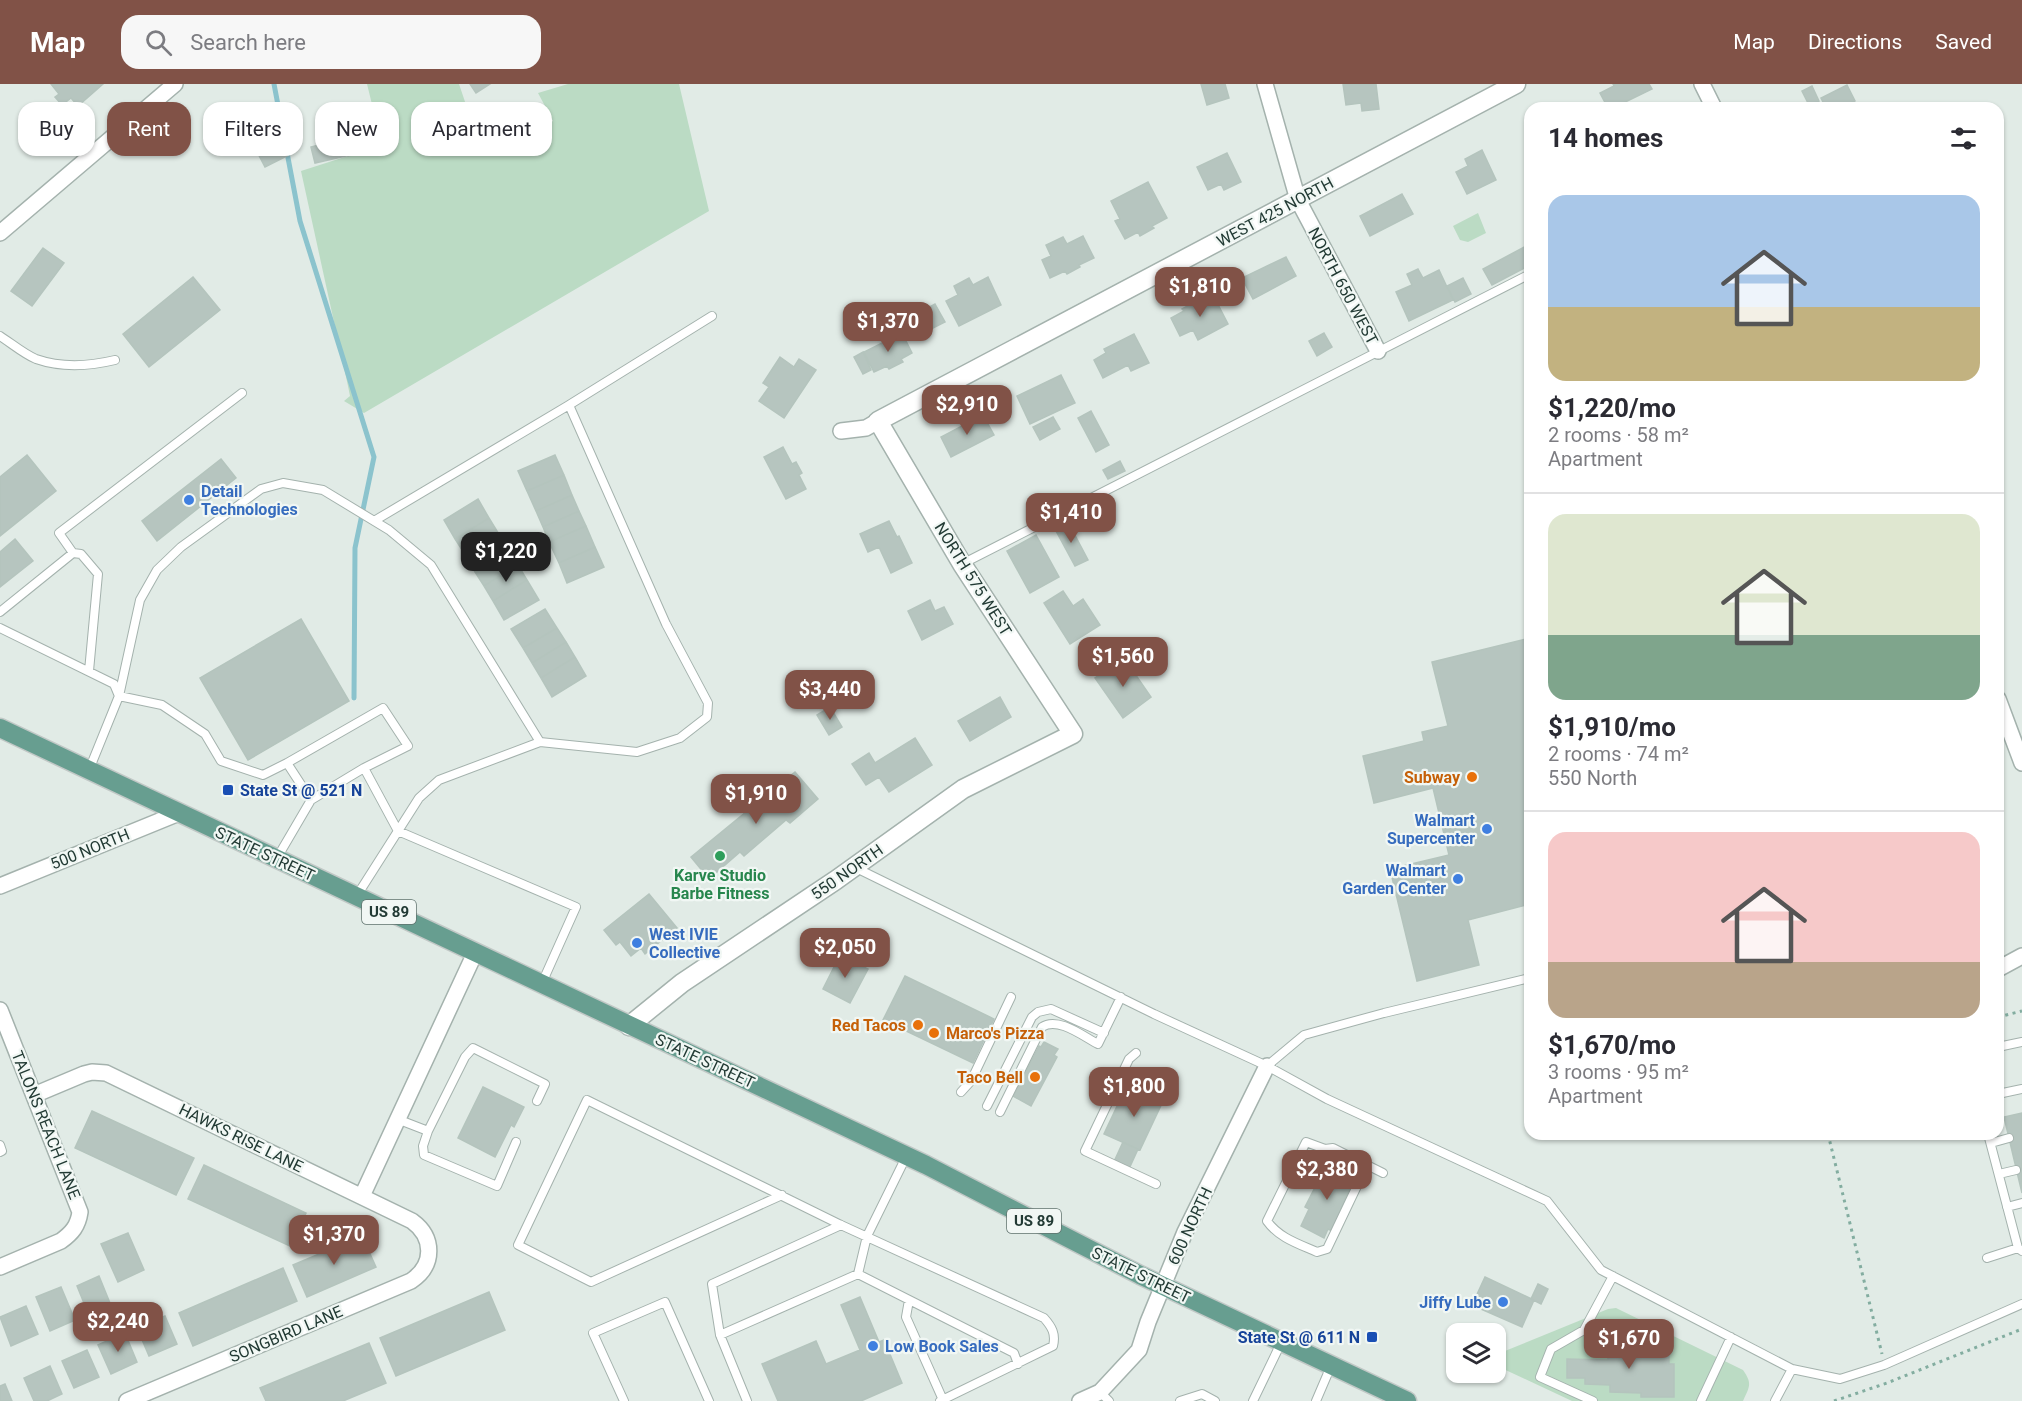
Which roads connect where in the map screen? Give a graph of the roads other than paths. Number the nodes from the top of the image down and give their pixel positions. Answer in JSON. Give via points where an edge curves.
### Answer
{"nodes":[{"id":1,"x":175,"y":84,"type":"edge"},
{"id":2,"x":1265,"y":84,"type":"edge"},
{"id":3,"x":1516,"y":84,"type":"edge"},
{"id":4,"x":1701,"y":84,"type":"edge"},
{"id":5,"x":1711,"y":102,"type":"edge"},
{"id":6,"x":1298,"y":200,"type":"junction"},
{"id":7,"x":0,"y":233,"type":"edge"},
{"id":8,"x":1524,"y":277,"type":"edge"},
{"id":9,"x":712,"y":316,"type":"dead end"},
{"id":10,"x":0,"y":336,"type":"edge"},
{"id":11,"x":1378,"y":351,"type":"junction"},
{"id":12,"x":116,"y":360,"type":"dead end"},
{"id":13,"x":242,"y":393,"type":"dead end"},
{"id":14,"x":568,"y":405,"type":"junction"},
{"id":15,"x":878,"y":421,"type":"junction"},
{"id":16,"x":841,"y":431,"type":"dead end"},
{"id":17,"x":374,"y":521,"type":"junction"},
{"id":18,"x":72,"y":553,"type":"junction"},
{"id":19,"x":962,"y":564,"type":"junction"},
{"id":20,"x":0,"y":612,"type":"edge"},
{"id":21,"x":0,"y":628,"type":"edge"},
{"id":22,"x":89,"y":672,"type":"junction"},
{"id":23,"x":119,"y":696,"type":"junction"},
{"id":24,"x":2004,"y":715,"type":"edge"},
{"id":25,"x":0,"y":728,"type":"edge"},
{"id":26,"x":1073,"y":734,"type":"joint"},
{"id":27,"x":540,"y":742,"type":"junction"},
{"id":28,"x":2022,"y":762,"type":"edge"},
{"id":29,"x":287,"y":763,"type":"junction"},
{"id":30,"x":364,"y":768,"type":"junction"},
{"id":31,"x":89,"y":770,"type":"junction"},
{"id":32,"x":311,"y":800,"type":"junction"},
{"id":33,"x":179,"y":813,"type":"junction"},
{"id":34,"x":398,"y":831,"type":"junction"},
{"id":35,"x":276,"y":859,"type":"junction"},
{"id":36,"x":854,"y":867,"type":"junction"},
{"id":37,"x":0,"y":886,"type":"edge"},
{"id":38,"x":356,"y":897,"type":"junction"},
{"id":39,"x":475,"y":953,"type":"junction"},
{"id":40,"x":2022,"y":957,"type":"edge"},
{"id":41,"x":2004,"y":966,"type":"edge"},
{"id":42,"x":1524,"y":979,"type":"edge"},
{"id":43,"x":541,"y":984,"type":"junction"},
{"id":44,"x":1011,"y":996,"type":"dead end"},
{"id":45,"x":1121,"y":998,"type":"junction"},
{"id":46,"x":0,"y":1010,"type":"edge"},
{"id":47,"x":630,"y":1026,"type":"junction"},
{"id":48,"x":1104,"y":1033,"type":"junction"},
{"id":49,"x":2022,"y":1042,"type":"edge"},
{"id":50,"x":2004,"y":1046,"type":"edge"},
{"id":51,"x":1136,"y":1053,"type":"dead end"},
{"id":52,"x":1267,"y":1065,"type":"junction"},
{"id":53,"x":2022,"y":1089,"type":"edge"},
{"id":54,"x":961,"y":1092,"type":"dead end"},
{"id":55,"x":2004,"y":1093,"type":"edge"},
{"id":56,"x":34,"y":1095,"type":"junction"},
{"id":57,"x":537,"y":1101,"type":"dead end"},
{"id":58,"x":987,"y":1106,"type":"dead end"},
{"id":59,"x":1000,"y":1112,"type":"dead end"},
{"id":60,"x":397,"y":1119,"type":"junction"},
{"id":61,"x":428,"y":1131,"type":"junction"},
{"id":62,"x":2009,"y":1138,"type":"dead end"},
{"id":63,"x":2004,"y":1139,"type":"edge"},
{"id":64,"x":1990,"y":1140,"type":"edge"},
{"id":65,"x":2002,"y":1140,"type":"edge"},
{"id":66,"x":516,"y":1142,"type":"dead end"},
{"id":67,"x":1991,"y":1143,"type":"junction"},
{"id":68,"x":0,"y":1146,"type":"edge"},
{"id":69,"x":0,"y":1152,"type":"edge"},
{"id":70,"x":906,"y":1156,"type":"junction"},
{"id":71,"x":1367,"y":1165,"type":"junction"},
{"id":72,"x":2016,"y":1170,"type":"dead end"},
{"id":73,"x":1383,"y":1173,"type":"dead end"},
{"id":74,"x":1999,"y":1174,"type":"junction"},
{"id":75,"x":1156,"y":1184,"type":"dead end"},
{"id":76,"x":782,"y":1195,"type":"junction"},
{"id":77,"x":362,"y":1196,"type":"junction"},
{"id":78,"x":2022,"y":1203,"type":"edge"},
{"id":79,"x":2007,"y":1207,"type":"junction"},
{"id":80,"x":841,"y":1225,"type":"junction"},
{"id":81,"x":867,"y":1236,"type":"junction"},
{"id":82,"x":2020,"y":1250,"type":"edge"},
{"id":83,"x":430,"y":1251,"type":"joint"},
{"id":84,"x":1987,"y":1258,"type":"dead end"},
{"id":85,"x":0,"y":1267,"type":"edge"},
{"id":86,"x":858,"y":1274,"type":"junction"},
{"id":87,"x":1613,"y":1276,"type":"junction"},
{"id":88,"x":1163,"y":1285,"type":"junction"},
{"id":89,"x":909,"y":1300,"type":"junction"},
{"id":90,"x":2022,"y":1304,"type":"edge"},
{"id":91,"x":720,"y":1335,"type":"junction"},
{"id":92,"x":1731,"y":1337,"type":"junction"},
{"id":93,"x":1281,"y":1342,"type":"junction"},
{"id":94,"x":1018,"y":1364,"type":"junction"},
{"id":95,"x":1332,"y":1366,"type":"junction"},
{"id":96,"x":1792,"y":1369,"type":"junction"},
{"id":97,"x":1105,"y":1396,"type":"edge"},
{"id":98,"x":941,"y":1400,"type":"edge"},
{"id":99,"x":127,"y":1401,"type":"edge"},
{"id":100,"x":624,"y":1401,"type":"edge"},
{"id":101,"x":709,"y":1401,"type":"edge"},
{"id":102,"x":747,"y":1401,"type":"edge"},
{"id":103,"x":1080,"y":1401,"type":"edge"},
{"id":104,"x":1180,"y":1401,"type":"edge"},
{"id":105,"x":1215,"y":1401,"type":"edge"},
{"id":106,"x":1253,"y":1401,"type":"edge"},
{"id":107,"x":1316,"y":1401,"type":"edge"},
{"id":108,"x":1407,"y":1401,"type":"edge"},
{"id":109,"x":1593,"y":1401,"type":"edge"},
{"id":110,"x":1701,"y":1401,"type":"edge"},
{"id":111,"x":1775,"y":1401,"type":"edge"}],
"edges":[{"from":1,"to":7,"type":"street"},
{"from":2,"to":6,"type":"street","name":"NORTH 650 WEST"},
{"from":3,"to":6,"type":"street","name":"WEST 425 NORTH"},
{"from":4,"to":5,"type":"street"},
{"from":6,"to":11,"type":"street","name":"NORTH 650 WEST"},
{"from":6,"to":15,"type":"street","name":"WEST 425 NORTH"},
{"from":8,"to":11,"type":"lane"},
{"from":9,"to":14,"type":"lane"},
{"from":10,"to":12,"type":"lane","via":[[36,358],[69,365],[88,366]]},
{"from":11,"to":19,"type":"lane"},
{"from":13,"to":18,"type":"lane","via":[[59,533]]},
{"from":14,"to":17,"type":"lane"},
{"from":14,"to":27,"type":"lane","via":[[666,624],[708,703],[707,717],[680,738],[637,752]]},
{"from":15,"to":16,"type":"street","name":"WEST 425 NORTH","via":[[866,428]]},
{"from":15,"to":19,"type":"street","name":"NORTH 575 WEST"},
{"from":17,"to":23,"type":"lane","via":[[323,490],[283,483],[261,489],[181,547],[157,570],[140,600]]},
{"from":17,"to":27,"type":"lane","via":[[431,565]]},
{"from":18,"to":20,"type":"lane"},
{"from":18,"to":22,"type":"lane","via":[[81,554],[98,574]]},
{"from":19,"to":26,"type":"street","name":"NORTH 575 WEST"},
{"from":21,"to":22,"type":"lane"},
{"from":22,"to":23,"type":"lane","via":[[114,684]]},
{"from":23,"to":29,"type":"lane","via":[[162,705],[205,734],[221,761],[263,775]]},
{"from":23,"to":31,"type":"lane"},
{"from":24,"to":28,"type":"street"},
{"from":25,"to":31,"type":"main road","name":"STATE STREET","number":"US 89"},
{"from":26,"to":36,"type":"street","name":"550 NORTH","via":[[963,789]]},
{"from":27,"to":34,"type":"lane","via":[[439,780],[419,798]]},
{"from":29,"to":30,"type":"lane","via":[[383,708],[408,746]]},
{"from":29,"to":32,"type":"lane"},
{"from":30,"to":32,"type":"lane"},
{"from":30,"to":34,"type":"lane"},
{"from":31,"to":33,"type":"main road","name":"STATE STREET","number":"US 89"},
{"from":32,"to":35,"type":"lane"},
{"from":33,"to":35,"type":"main road","name":"STATE STREET","number":"US 89"},
{"from":33,"to":37,"type":"street","name":"500 NORTH"},
{"from":34,"to":38,"type":"lane"},
{"from":34,"to":43,"type":"lane","via":[[576,907]]},
{"from":35,"to":38,"type":"main road","name":"STATE STREET","number":"US 89"},
{"from":36,"to":45,"type":"lane"},
{"from":36,"to":47,"type":"street","name":"550 NORTH","via":[[682,983]]},
{"from":38,"to":39,"type":"main road","name":"STATE STREET","number":"US 89"},
{"from":39,"to":43,"type":"main road","name":"STATE STREET","number":"US 89"},
{"from":39,"to":60,"type":"street"},
{"from":40,"to":41,"type":"street"},
{"from":42,"to":52,"type":"lane","via":[[1304,1035]]},
{"from":43,"to":47,"type":"main road","name":"STATE STREET","number":"US 89"},
{"from":44,"to":54,"type":"lane","via":[[971,1081]]},
{"from":45,"to":48,"type":"lane"},
{"from":45,"to":52,"type":"lane"},
{"from":46,"to":56,"type":"street","name":"TALONS REACH LANE"},
{"from":47,"to":70,"type":"main road","name":"STATE STREET","number":"US 89"},
{"from":48,"to":58,"type":"lane","via":[[1051,1009],[1038,1012]]},
{"from":48,"to":59,"type":"lane","via":[[1098,1044],[1057,1023],[1042,1027]]},
{"from":49,"to":50,"type":"lane"},
{"from":51,"to":75,"type":"lane","via":[[1129,1059],[1084,1151]]},
{"from":52,"to":87,"type":"lane","via":[[1327,1099],[1547,1201],[1601,1270]]},
{"from":52,"to":88,"type":"street","name":"600 NORTH"},
{"from":53,"to":55,"type":"lane"},
{"from":56,"to":77,"type":"street","name":"HAWKS RISE LANE","via":[[84,1074],[106,1073]]},
{"from":56,"to":85,"type":"street","name":"TALONS REACH LANE","via":[[78,1203],[79,1220],[61,1241]]},
{"from":57,"to":61,"type":"lane","via":[[545,1084],[473,1048]]},
{"from":60,"to":61,"type":"lane"},
{"from":60,"to":77,"type":"street"},
{"from":61,"to":66,"type":"lane","via":[[424,1155],[497,1186]]},
{"from":62,"to":63,"type":"lane"},
{"from":64,"to":67,"type":"lane"},
{"from":65,"to":67,"type":"lane"},
{"from":67,"to":74,"type":"lane"},
{"from":68,"to":69,"type":"lane"},
{"from":70,"to":81,"type":"lane"},
{"from":70,"to":88,"type":"main road","name":"STATE STREET","number":"US 89"},
{"from":71,"to":71,"type":"lane","via":[[1333,1148],[1306,1142],[1267,1221],[1283,1237],[1317,1252],[1327,1249]]},
{"from":71,"to":73,"type":"lane"},
{"from":72,"to":74,"type":"lane"},
{"from":74,"to":79,"type":"lane"},
{"from":76,"to":76,"type":"lane","via":[[586,1100],[518,1245],[591,1282]]},
{"from":76,"to":80,"type":"lane"},
{"from":77,"to":83,"type":"street","name":"HAWKS RISE LANE","via":[[419,1226]]},
{"from":78,"to":79,"type":"lane"},
{"from":79,"to":82,"type":"lane"},
{"from":80,"to":81,"type":"lane"},
{"from":80,"to":91,"type":"lane","via":[[712,1284]]},
{"from":81,"to":86,"type":"lane"},
{"from":81,"to":94,"type":"lane","via":[[1044,1318],[1052,1327],[1053,1346]]},
{"from":82,"to":84,"type":"lane"},
{"from":83,"to":99,"type":"street","name":"SONGBIRD LANE","via":[[423,1270],[411,1281]]},
{"from":86,"to":89,"type":"lane"},
{"from":86,"to":91,"type":"lane"},
{"from":87,"to":92,"type":"lane"},
{"from":87,"to":109,"type":"lane","via":[[1584,1330],[1551,1349],[1540,1377]]},
{"from":88,"to":93,"type":"main road","name":"STATE STREET","number":"US 89"},
{"from":88,"to":97,"type":"street","name":"600 NORTH","via":[[1139,1350]]},
{"from":89,"to":94,"type":"lane","via":[[1014,1353]]},
{"from":89,"to":98,"type":"lane","via":[[906,1317]]},
{"from":90,"to":96,"type":"lane","via":[[1884,1365],[1840,1379]]},
{"from":91,"to":102,"type":"lane"},
{"from":92,"to":96,"type":"lane"},
{"from":92,"to":110,"type":"lane"},
{"from":93,"to":95,"type":"main road","name":"STATE STREET","number":"US 89"},
{"from":93,"to":106,"type":"lane"},
{"from":94,"to":98,"type":"lane"},
{"from":95,"to":107,"type":"lane"},
{"from":95,"to":108,"type":"main road","name":"STATE STREET","number":"US 89"},
{"from":96,"to":111,"type":"lane"},
{"from":97,"to":103,"type":"street","name":"600 NORTH"},
{"from":100,"to":101,"type":"lane","via":[[593,1333],[665,1302]]},
{"from":104,"to":105,"type":"lane","via":[[1202,1394]]}]}
